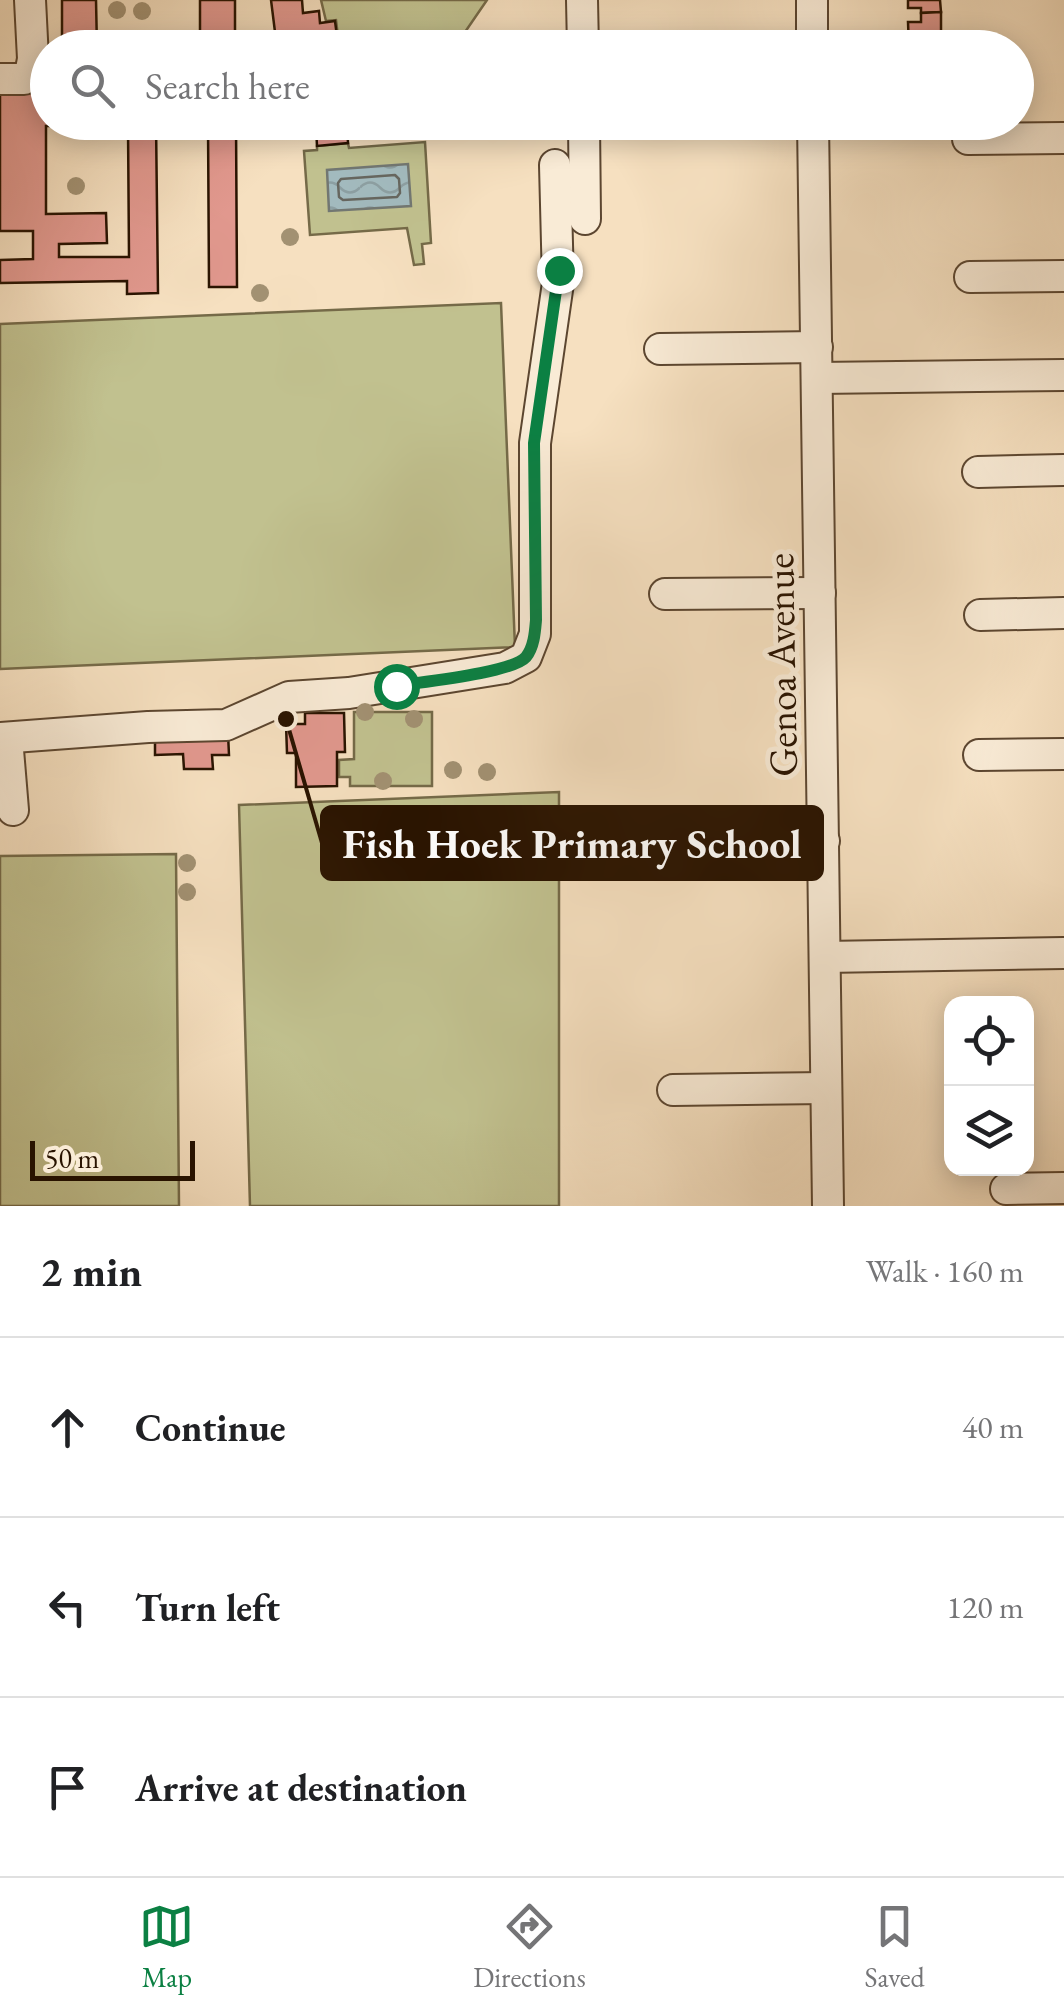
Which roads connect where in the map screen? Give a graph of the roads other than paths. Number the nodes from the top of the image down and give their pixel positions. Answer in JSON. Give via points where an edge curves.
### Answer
{"nodes":[{"id":1,"x":30,"y":0,"type":"edge"},
{"id":2,"x":582,"y":0,"type":"edge"},
{"id":3,"x":812,"y":0,"type":"edge"},
{"id":4,"x":32,"y":30,"type":"edge"},
{"id":5,"x":583,"y":30,"type":"edge"},
{"id":6,"x":812,"y":30,"type":"edge"},
{"id":7,"x":30,"y":76,"type":"edge"},
{"id":8,"x":0,"y":80,"type":"edge"},
{"id":9,"x":1034,"y":138,"type":"edge"},
{"id":10,"x":1064,"y":138,"type":"edge"},
{"id":11,"x":573,"y":140,"type":"edge"},
{"id":12,"x":813,"y":140,"type":"edge"},
{"id":13,"x":558,"y":165,"type":"junction"},
{"id":14,"x":585,"y":219,"type":"dead end"},
{"id":15,"x":1064,"y":276,"type":"edge"},
{"id":16,"x":970,"y":277,"type":"dead end"},
{"id":17,"x":817,"y":346,"type":"junction"},
{"id":18,"x":660,"y":349,"type":"dead end"},
{"id":19,"x":1064,"y":376,"type":"edge"},
{"id":20,"x":818,"y":378,"type":"junction"},
{"id":21,"x":1064,"y":470,"type":"edge"},
{"id":22,"x":978,"y":472,"type":"dead end"},
{"id":23,"x":820,"y":592,"type":"junction"},
{"id":24,"x":665,"y":594,"type":"dead end"},
{"id":25,"x":1064,"y":614,"type":"edge"},
{"id":26,"x":980,"y":615,"type":"dead end"},
{"id":27,"x":4,"y":738,"type":"edge"},
{"id":28,"x":1064,"y":754,"type":"edge"},
{"id":29,"x":980,"y":756,"type":"dead end"},
{"id":30,"x":13,"y":810,"type":"dead end"},
{"id":31,"x":824,"y":842,"type":"junction"},
{"id":32,"x":668,"y":845,"type":"dead end"},
{"id":33,"x":1064,"y":953,"type":"edge"},
{"id":34,"x":825,"y":957,"type":"junction"},
{"id":35,"x":826,"y":1088,"type":"junction"},
{"id":36,"x":672,"y":1090,"type":"dead end"},
{"id":37,"x":1064,"y":1188,"type":"edge"},
{"id":38,"x":1006,"y":1189,"type":"dead end"},
{"id":39,"x":828,"y":1206,"type":"edge"}],
"edges":[{"from":1,"to":4,"type":"street"},
{"from":2,"to":5,"type":"street"},
{"from":3,"to":6,"type":"street"},
{"from":7,"to":8,"type":"street"},
{"from":9,"to":10,"type":"street"},
{"from":11,"to":13,"type":"street"},
{"from":12,"to":17,"type":"street","name":"Genoa Avenue"},
{"from":13,"to":14,"type":"street"},
{"from":13,"to":27,"type":"street","via":[[558,283],[534,443],[535,634],[526,657],[505,668],[289,696],[226,725]]},
{"from":15,"to":16,"type":"street"},
{"from":17,"to":18,"type":"street"},
{"from":17,"to":20,"type":"street","name":"Genoa Avenue"},
{"from":19,"to":20,"type":"street"},
{"from":20,"to":23,"type":"street","name":"Genoa Avenue"},
{"from":21,"to":22,"type":"street"},
{"from":23,"to":24,"type":"street"},
{"from":23,"to":31,"type":"street","name":"Genoa Avenue"},
{"from":25,"to":26,"type":"street"},
{"from":27,"to":30,"type":"street"},
{"from":28,"to":29,"type":"street"},
{"from":31,"to":32,"type":"street"},
{"from":31,"to":34,"type":"street","name":"Genoa Avenue"},
{"from":33,"to":34,"type":"street"},
{"from":34,"to":35,"type":"street","name":"Genoa Avenue"},
{"from":35,"to":36,"type":"street"},
{"from":35,"to":39,"type":"street","name":"Genoa Avenue"},
{"from":37,"to":38,"type":"street"}]}
